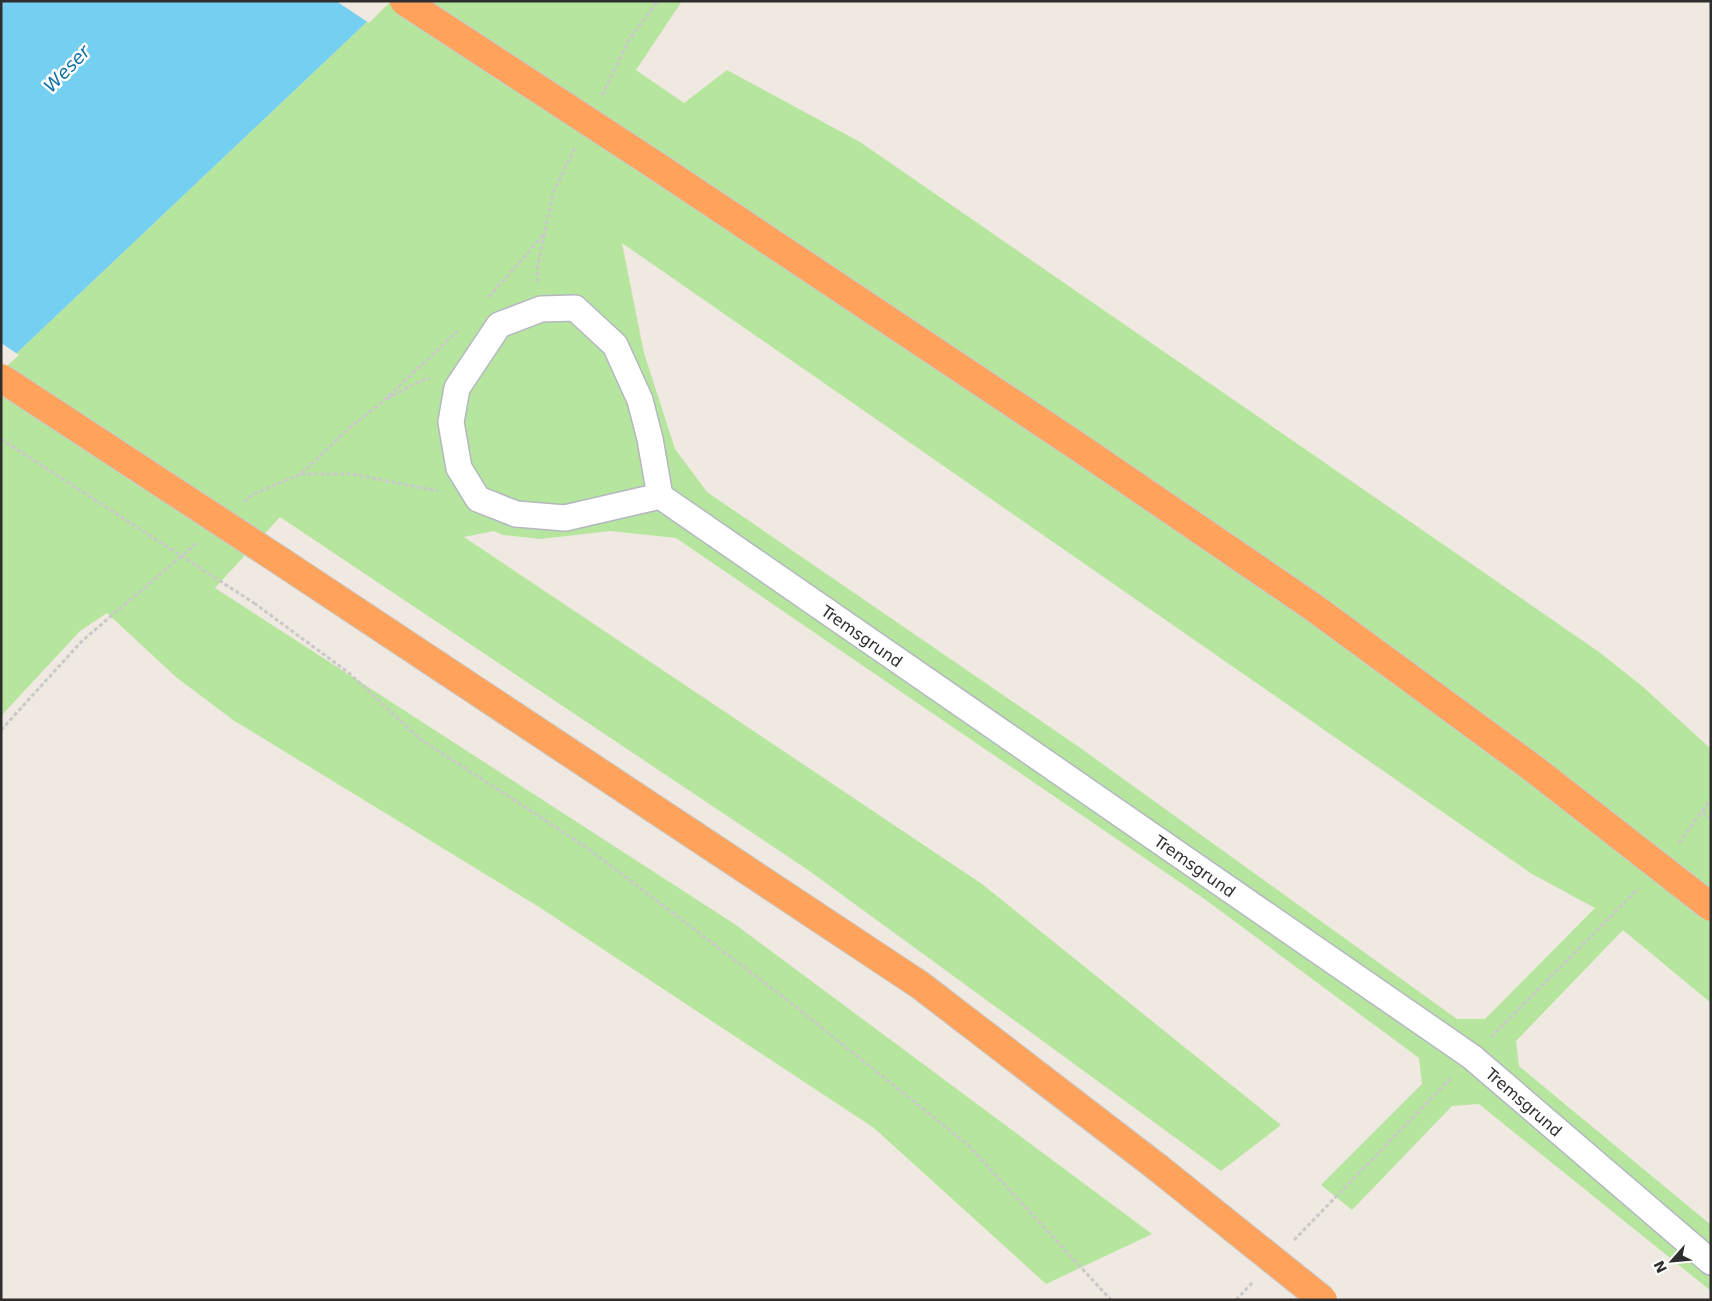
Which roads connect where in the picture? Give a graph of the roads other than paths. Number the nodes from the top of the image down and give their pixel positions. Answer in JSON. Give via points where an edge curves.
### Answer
{"nodes":[{"id":1,"x":404,"y":1,"type":"edge"},
{"id":2,"x":1,"y":378,"type":"edge"},
{"id":3,"x":660,"y":496,"type":"junction"},
{"id":4,"x":1711,"y":907,"type":"edge"},
{"id":5,"x":1711,"y":1262,"type":"edge"},
{"id":6,"x":1323,"y":1300,"type":"edge"}],
"edges":[{"from":1,"to":4,"type":"highway","bridge":true,"via":[[1091,455],[1296,595],[1534,768]]},
{"from":2,"to":6,"type":"highway","bridge":true,"via":[[920,985],[1157,1167]]},
{"from":3,"to":3,"type":"street","via":[[640,400],[615,345],[575,308],[541,309],[499,325],[457,388],[451,422],[460,468],[478,499],[516,514],[565,518]]},
{"from":3,"to":5,"type":"street","name":"Tremsgrund","via":[[1472,1057]]}]}
